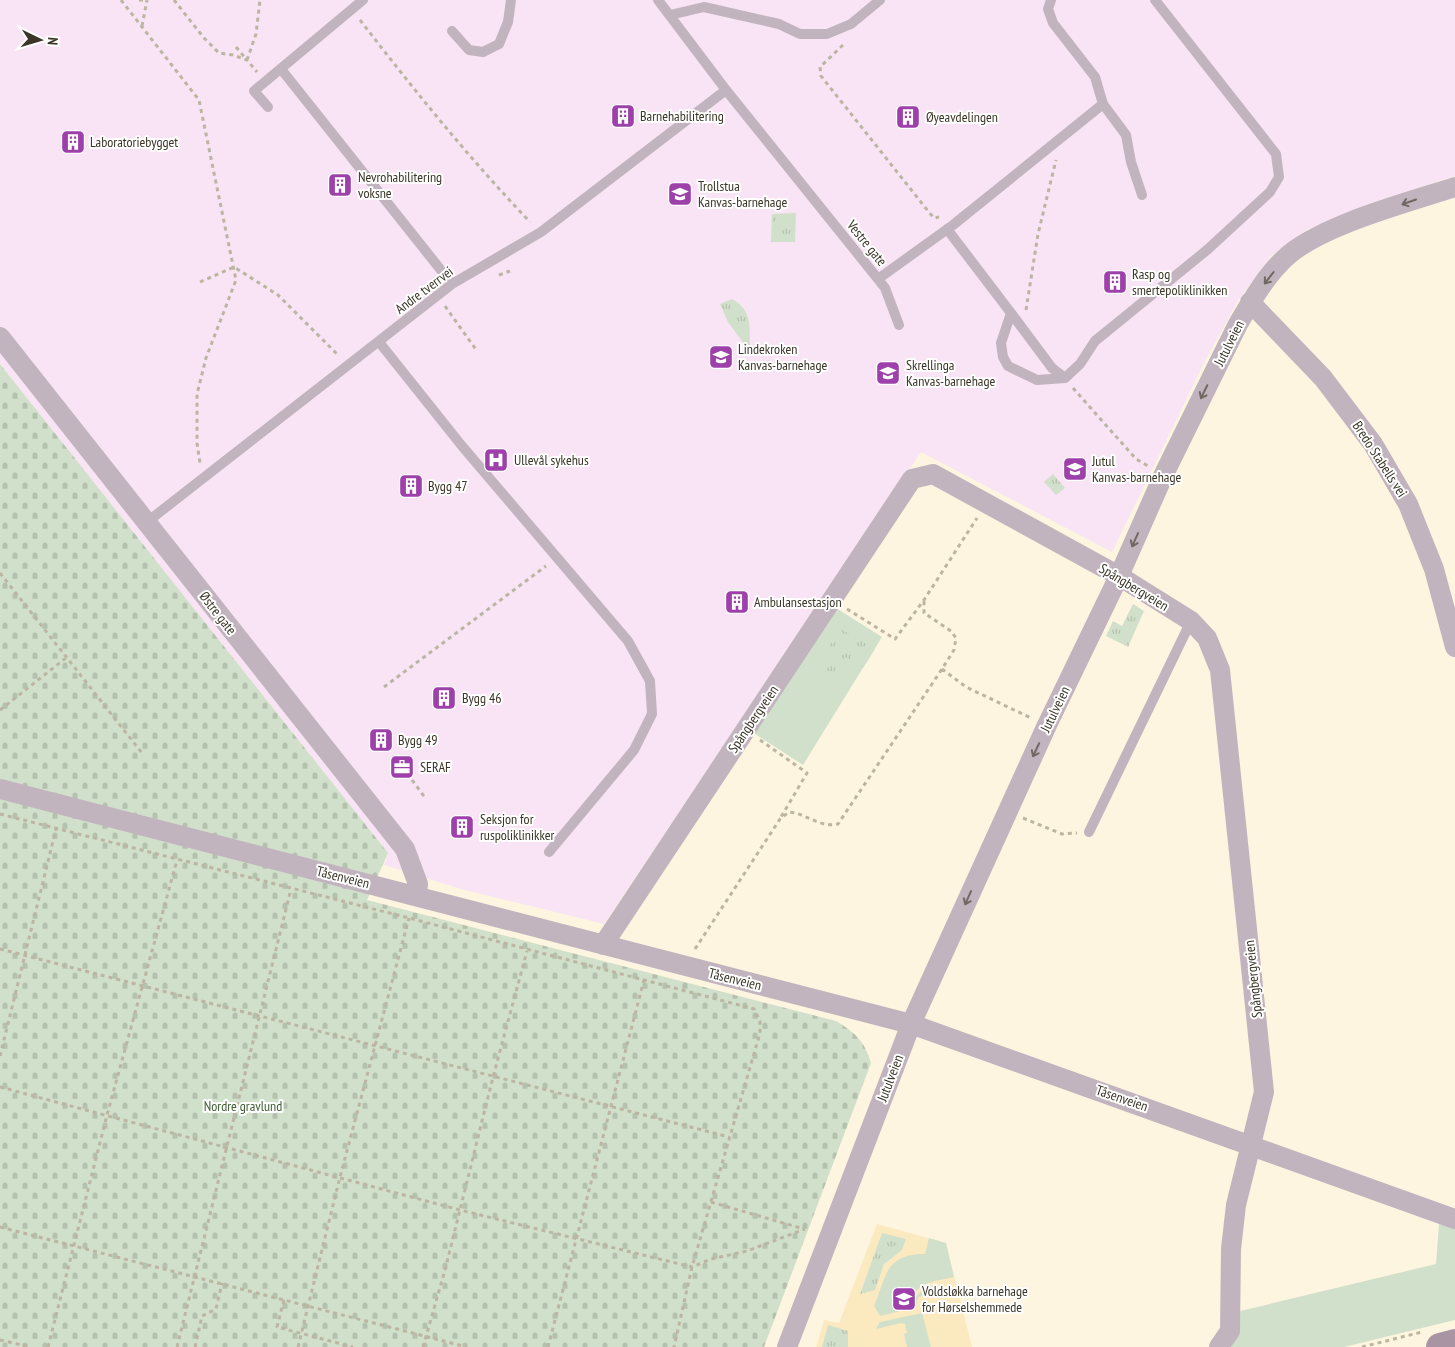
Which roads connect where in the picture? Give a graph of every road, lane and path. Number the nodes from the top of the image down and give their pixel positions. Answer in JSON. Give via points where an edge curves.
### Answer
{"nodes":[{"id":1,"x":121,"y":0,"type":"edge"},
{"id":2,"x":139,"y":0,"type":"edge"},
{"id":3,"x":146,"y":0,"type":"edge"},
{"id":4,"x":174,"y":0,"type":"edge"},
{"id":5,"x":260,"y":0,"type":"edge"},
{"id":6,"x":363,"y":0,"type":"edge"},
{"id":7,"x":511,"y":0,"type":"edge"},
{"id":8,"x":658,"y":0,"type":"edge"},
{"id":9,"x":880,"y":0,"type":"edge"},
{"id":10,"x":1051,"y":0,"type":"edge"},
{"id":11,"x":1155,"y":0,"type":"edge"},
{"id":12,"x":351,"y":10,"type":"junction"},
{"id":13,"x":670,"y":15,"type":"junction"},
{"id":14,"x":142,"y":27,"type":"junction"},
{"id":15,"x":452,"y":31,"type":"dead end"},
{"id":16,"x":848,"y":42,"type":"dead end"},
{"id":17,"x":236,"y":48,"type":"dead end"},
{"id":18,"x":247,"y":60,"type":"junction"},
{"id":19,"x":281,"y":68,"type":"junction"},
{"id":20,"x":265,"y":82,"type":"junction"},
{"id":21,"x":726,"y":90,"type":"junction"},
{"id":22,"x":1103,"y":104,"type":"junction"},
{"id":23,"x":268,"y":106,"type":"dead end"},
{"id":24,"x":1062,"y":136,"type":"junction"},
{"id":25,"x":1455,"y":187,"type":"edge"},
{"id":26,"x":1142,"y":196,"type":"dead end"},
{"id":27,"x":940,"y":217,"type":"dead end"},
{"id":28,"x":530,"y":222,"type":"dead end"},
{"id":29,"x":947,"y":229,"type":"junction"},
{"id":30,"x":234,"y":266,"type":"junction"},
{"id":31,"x":878,"y":279,"type":"junction"},
{"id":32,"x":200,"y":282,"type":"dead end"},
{"id":33,"x":452,"y":284,"type":"junction"},
{"id":34,"x":1250,"y":302,"type":"junction"},
{"id":35,"x":443,"y":304,"type":"dead end"},
{"id":36,"x":1011,"y":313,"type":"junction"},
{"id":37,"x":899,"y":325,"type":"dead end"},
{"id":38,"x":1024,"y":331,"type":"junction"},
{"id":39,"x":0,"y":337,"type":"edge"},
{"id":40,"x":379,"y":342,"type":"junction"},
{"id":41,"x":478,"y":351,"type":"dead end"},
{"id":42,"x":349,"y":365,"type":"junction"},
{"id":43,"x":1065,"y":378,"type":"junction"},
{"id":44,"x":201,"y":466,"type":"dead end"},
{"id":45,"x":1164,"y":474,"type":"junction"},
{"id":46,"x":987,"y":503,"type":"junction"},
{"id":47,"x":147,"y":522,"type":"junction"},
{"id":48,"x":557,"y":558,"type":"junction"},
{"id":49,"x":0,"y":573,"type":"edge"},
{"id":50,"x":1119,"y":576,"type":"junction"},
{"id":51,"x":832,"y":600,"type":"junction"},
{"id":52,"x":924,"y":600,"type":"junction"},
{"id":53,"x":1191,"y":621,"type":"junction"},
{"id":54,"x":1455,"y":647,"type":"edge"},
{"id":55,"x":67,"y":657,"type":"junction"},
{"id":56,"x":942,"y":669,"type":"junction"},
{"id":57,"x":384,"y":687,"type":"dead end"},
{"id":58,"x":0,"y":710,"type":"edge"},
{"id":59,"x":1047,"y":725,"type":"junction"},
{"id":60,"x":745,"y":730,"type":"junction"},
{"id":61,"x":142,"y":753,"type":"dead end"},
{"id":62,"x":412,"y":780,"type":"dead end"},
{"id":63,"x":0,"y":789,"type":"edge"},
{"id":64,"x":426,"y":799,"type":"dead end"},
{"id":65,"x":1007,"y":812,"type":"junction"},
{"id":66,"x":0,"y":814,"type":"edge"},
{"id":67,"x":780,"y":819,"type":"junction"},
{"id":68,"x":56,"y":829,"type":"junction"},
{"id":69,"x":1089,"y":832,"type":"joint"},
{"id":70,"x":549,"y":852,"type":"dead end"},
{"id":71,"x":177,"y":860,"type":"junction"},
{"id":72,"x":291,"y":889,"type":"junction"},
{"id":73,"x":417,"y":896,"type":"junction"},
{"id":74,"x":409,"y":918,"type":"junction"},
{"id":75,"x":603,"y":945,"type":"junction"},
{"id":76,"x":0,"y":949,"type":"edge"},
{"id":77,"x":528,"y":950,"type":"junction"},
{"id":78,"x":26,"y":956,"type":"junction"},
{"id":79,"x":683,"y":966,"type":"junction"},
{"id":80,"x":644,"y":980,"type":"junction"},
{"id":81,"x":142,"y":986,"type":"junction"},
{"id":82,"x":259,"y":1016,"type":"junction"},
{"id":83,"x":911,"y":1024,"type":"junction"},
{"id":84,"x":375,"y":1047,"type":"junction"},
{"id":85,"x":0,"y":1056,"type":"edge"},
{"id":86,"x":493,"y":1077,"type":"junction"},
{"id":87,"x":0,"y":1087,"type":"edge"},
{"id":88,"x":611,"y":1107,"type":"junction"},
{"id":89,"x":107,"y":1115,"type":"junction"},
{"id":90,"x":729,"y":1137,"type":"junction"},
{"id":91,"x":1252,"y":1145,"type":"junction"},
{"id":92,"x":227,"y":1147,"type":"junction"},
{"id":93,"x":340,"y":1177,"type":"junction"},
{"id":94,"x":711,"y":1202,"type":"junction"},
{"id":95,"x":460,"y":1210,"type":"junction"},
{"id":96,"x":1455,"y":1218,"type":"edge"},
{"id":97,"x":0,"y":1227,"type":"edge"},
{"id":98,"x":805,"y":1229,"type":"junction"},
{"id":99,"x":812,"y":1231,"type":"dead end"},
{"id":100,"x":578,"y":1238,"type":"junction"},
{"id":101,"x":74,"y":1246,"type":"junction"},
{"id":102,"x":692,"y":1267,"type":"junction"},
{"id":103,"x":194,"y":1275,"type":"junction"},
{"id":104,"x":222,"y":1283,"type":"junction"},
{"id":105,"x":284,"y":1300,"type":"junction"},
{"id":106,"x":308,"y":1306,"type":"junction"},
{"id":107,"x":302,"y":1334,"type":"junction"},
{"id":108,"x":426,"y":1336,"type":"junction"},
{"id":109,"x":1434,"y":1339,"type":"edge"},
{"id":110,"x":0,"y":1340,"type":"edge"},
{"id":111,"x":1455,"y":1343,"type":"edge"},
{"id":112,"x":30,"y":1347,"type":"edge"},
{"id":113,"x":48,"y":1347,"type":"edge"},
{"id":114,"x":177,"y":1347,"type":"edge"},
{"id":115,"x":194,"y":1347,"type":"edge"},
{"id":116,"x":298,"y":1347,"type":"edge"},
{"id":117,"x":353,"y":1347,"type":"edge"},
{"id":118,"x":423,"y":1347,"type":"edge"},
{"id":119,"x":467,"y":1347,"type":"edge"},
{"id":120,"x":548,"y":1347,"type":"edge"},
{"id":121,"x":674,"y":1347,"type":"edge"},
{"id":122,"x":787,"y":1347,"type":"edge"},
{"id":123,"x":1219,"y":1347,"type":"edge"},
{"id":124,"x":1362,"y":1347,"type":"edge"}],
"edges":[{"from":1,"to":14,"type":"path"},
{"from":2,"to":3,"type":"path"},
{"from":3,"to":14,"type":"path"},
{"from":4,"to":18,"type":"path","via":[[219,53]]},
{"from":5,"to":18,"type":"path","via":[[256,34]]},
{"from":6,"to":12,"type":"lane"},
{"from":7,"to":15,"type":"lane","via":[[508,22],[499,44],[483,52],[469,50]]},
{"from":8,"to":13,"type":"lane","name":"Vestre gate"},
{"from":9,"to":13,"type":"lane","via":[[851,24],[827,34],[800,34],[779,24],[704,7]]},
{"from":10,"to":22,"type":"lane","via":[[1048,9],[1054,24],[1095,77]]},
{"from":11,"to":43,"type":"lane","via":[[1276,154],[1279,177],[1270,192],[1207,250],[1095,341],[1080,364]]},
{"from":12,"to":19,"type":"lane"},
{"from":12,"to":28,"type":"path","via":[[428,108]]},
{"from":13,"to":21,"type":"lane","name":"Vestre gate"},
{"from":14,"to":30,"type":"path","via":[[199,100]]},
{"from":16,"to":27,"type":"path","via":[[820,67],[819,72],[928,211],[934,218]]},
{"from":17,"to":18,"type":"path"},
{"from":18,"to":20,"type":"path"},
{"from":19,"to":20,"type":"lane"},
{"from":19,"to":33,"type":"lane"},
{"from":20,"to":23,"type":"lane","via":[[254,91]]},
{"from":21,"to":31,"type":"lane","name":"Vestre gate"},
{"from":21,"to":33,"type":"lane","name":"Andre tverrvei","via":[[542,232]]},
{"from":22,"to":24,"type":"lane","name":"Vestre gate"},
{"from":22,"to":26,"type":"lane","via":[[1126,135]]},
{"from":24,"to":29,"type":"lane","name":"Vestre gate"},
{"from":24,"to":38,"type":"path","via":[[1038,234]]},
{"from":25,"to":34,"type":"street","name":"Jutulveien","one_way":true,"via":[[1329,231],[1284,258]]},
{"from":29,"to":31,"type":"lane","name":"Vestre gate"},
{"from":29,"to":36,"type":"lane"},
{"from":30,"to":32,"type":"path"},
{"from":30,"to":42,"type":"path","via":[[278,295]]},
{"from":30,"to":44,"type":"path","via":[[236,280],[206,358],[197,394],[197,444]]},
{"from":31,"to":37,"type":"lane","via":[[885,288]]},
{"from":33,"to":40,"type":"lane","name":"Andre tverrvei"},
{"from":34,"to":45,"type":"street","name":"Jutulveien","one_way":true},
{"from":34,"to":54,"type":"street","name":"Bredo Stabells vei","via":[[1324,378],[1372,444],[1408,504],[1434,569]]},
{"from":35,"to":41,"type":"path"},
{"from":36,"to":38,"type":"lane"},
{"from":36,"to":43,"type":"lane","via":[[1001,344],[1008,366],[1037,380]]},
{"from":38,"to":43,"type":"lane","via":[[1052,368]]},
{"from":39,"to":47,"type":"street","name":"Østre gate"},
{"from":40,"to":42,"type":"lane","name":"Andre tverrvei"},
{"from":40,"to":48,"type":"lane"},
{"from":42,"to":47,"type":"lane","name":"Andre tverrvei"},
{"from":43,"to":45,"type":"path","via":[[1136,459]]},
{"from":45,"to":50,"type":"street","name":"Jutulveien","one_way":true},
{"from":46,"to":50,"type":"street","name":"Spångbergveien"},
{"from":46,"to":51,"type":"street","name":"Spångbergveien","via":[[933,474],[912,479]]},
{"from":46,"to":52,"type":"path"},
{"from":47,"to":73,"type":"street","name":"Østre gate","via":[[405,849],[418,884]]},
{"from":48,"to":57,"type":"path"},
{"from":48,"to":70,"type":"lane","via":[[628,641],[650,682],[652,714],[634,750]]},
{"from":49,"to":55,"type":"path"},
{"from":50,"to":53,"type":"street","name":"Spångbergveien"},
{"from":50,"to":59,"type":"street","name":"Jutulveien"},
{"from":51,"to":52,"type":"path","via":[[895,639]]},
{"from":51,"to":60,"type":"street","name":"Spångbergveien"},
{"from":52,"to":56,"type":"path","via":[[924,613],[951,630],[956,638],[954,650]]},
{"from":53,"to":69,"type":"lane"},
{"from":53,"to":91,"type":"street","name":"Spångbergveien","via":[[1207,638],[1220,670],[1264,1084]]},
{"from":55,"to":58,"type":"path"},
{"from":55,"to":61,"type":"path"},
{"from":56,"to":59,"type":"path","via":[[966,686]]},
{"from":56,"to":67,"type":"path","via":[[838,824],[820,824],[789,812]]},
{"from":59,"to":65,"type":"street","name":"Jutulveien","one_way":true},
{"from":60,"to":67,"type":"path","via":[[807,773]]},
{"from":60,"to":75,"type":"street","name":"Spångbergveien"},
{"from":62,"to":64,"type":"path"},
{"from":63,"to":73,"type":"street","name":"Tåsenveien"},
{"from":65,"to":69,"type":"path","via":[[1062,834]]},
{"from":65,"to":83,"type":"street","name":"Jutulveien","one_way":true},
{"from":66,"to":68,"type":"path"},
{"from":67,"to":79,"type":"path"},
{"from":68,"to":71,"type":"path"},
{"from":68,"to":78,"type":"path"},
{"from":71,"to":72,"type":"path"},
{"from":71,"to":81,"type":"path"},
{"from":72,"to":74,"type":"path"},
{"from":72,"to":82,"type":"path"},
{"from":73,"to":75,"type":"street","name":"Tåsenveien"},
{"from":74,"to":77,"type":"path"},
{"from":74,"to":84,"type":"path"},
{"from":75,"to":79,"type":"street","name":"Tåsenveien"},
{"from":76,"to":78,"type":"path"},
{"from":77,"to":80,"type":"path"},
{"from":77,"to":86,"type":"path"},
{"from":78,"to":81,"type":"path"},
{"from":78,"to":85,"type":"path"},
{"from":79,"to":83,"type":"street","name":"Tåsenveien"},
{"from":80,"to":88,"type":"path"},
{"from":80,"to":90,"type":"path","via":[[754,1009],[760,1020],[760,1033]]},
{"from":81,"to":82,"type":"path"},
{"from":81,"to":89,"type":"path"},
{"from":82,"to":84,"type":"path"},
{"from":82,"to":92,"type":"path"},
{"from":83,"to":91,"type":"street","name":"Tåsenveien"},
{"from":83,"to":122,"type":"street","name":"Jutulveien"},
{"from":84,"to":86,"type":"path"},
{"from":84,"to":93,"type":"path"},
{"from":86,"to":88,"type":"path"},
{"from":86,"to":95,"type":"path"},
{"from":87,"to":89,"type":"path"},
{"from":88,"to":90,"type":"path"},
{"from":88,"to":100,"type":"path"},
{"from":89,"to":92,"type":"path"},
{"from":89,"to":101,"type":"path"},
{"from":90,"to":94,"type":"path"},
{"from":91,"to":96,"type":"street","name":"Tåsenveien"},
{"from":91,"to":123,"type":"street","name":"Spångbergveien","via":[[1236,1204],[1231,1249],[1230,1331]]},
{"from":92,"to":93,"type":"path"},
{"from":92,"to":103,"type":"path"},
{"from":93,"to":95,"type":"path"},
{"from":93,"to":106,"type":"path"},
{"from":94,"to":98,"type":"path"},
{"from":94,"to":102,"type":"path"},
{"from":95,"to":100,"type":"path"},
{"from":95,"to":108,"type":"path"},
{"from":97,"to":101,"type":"path"},
{"from":98,"to":99,"type":"path"},
{"from":98,"to":102,"type":"path"},
{"from":100,"to":102,"type":"path"},
{"from":100,"to":120,"type":"path"},
{"from":101,"to":103,"type":"path"},
{"from":101,"to":113,"type":"path"},
{"from":102,"to":121,"type":"path"},
{"from":103,"to":104,"type":"path"},
{"from":103,"to":114,"type":"path"},
{"from":104,"to":105,"type":"path"},
{"from":104,"to":115,"type":"path","via":[[216,1309],[202,1316]]},
{"from":105,"to":106,"type":"path"},
{"from":105,"to":107,"type":"path","via":[[277,1327]]},
{"from":106,"to":107,"type":"path"},
{"from":106,"to":108,"type":"path"},
{"from":107,"to":116,"type":"path"},
{"from":107,"to":117,"type":"path"},
{"from":108,"to":118,"type":"path"},
{"from":108,"to":119,"type":"path"},
{"from":109,"to":111,"type":"street"},
{"from":109,"to":124,"type":"path"},
{"from":110,"to":112,"type":"path"}]}
